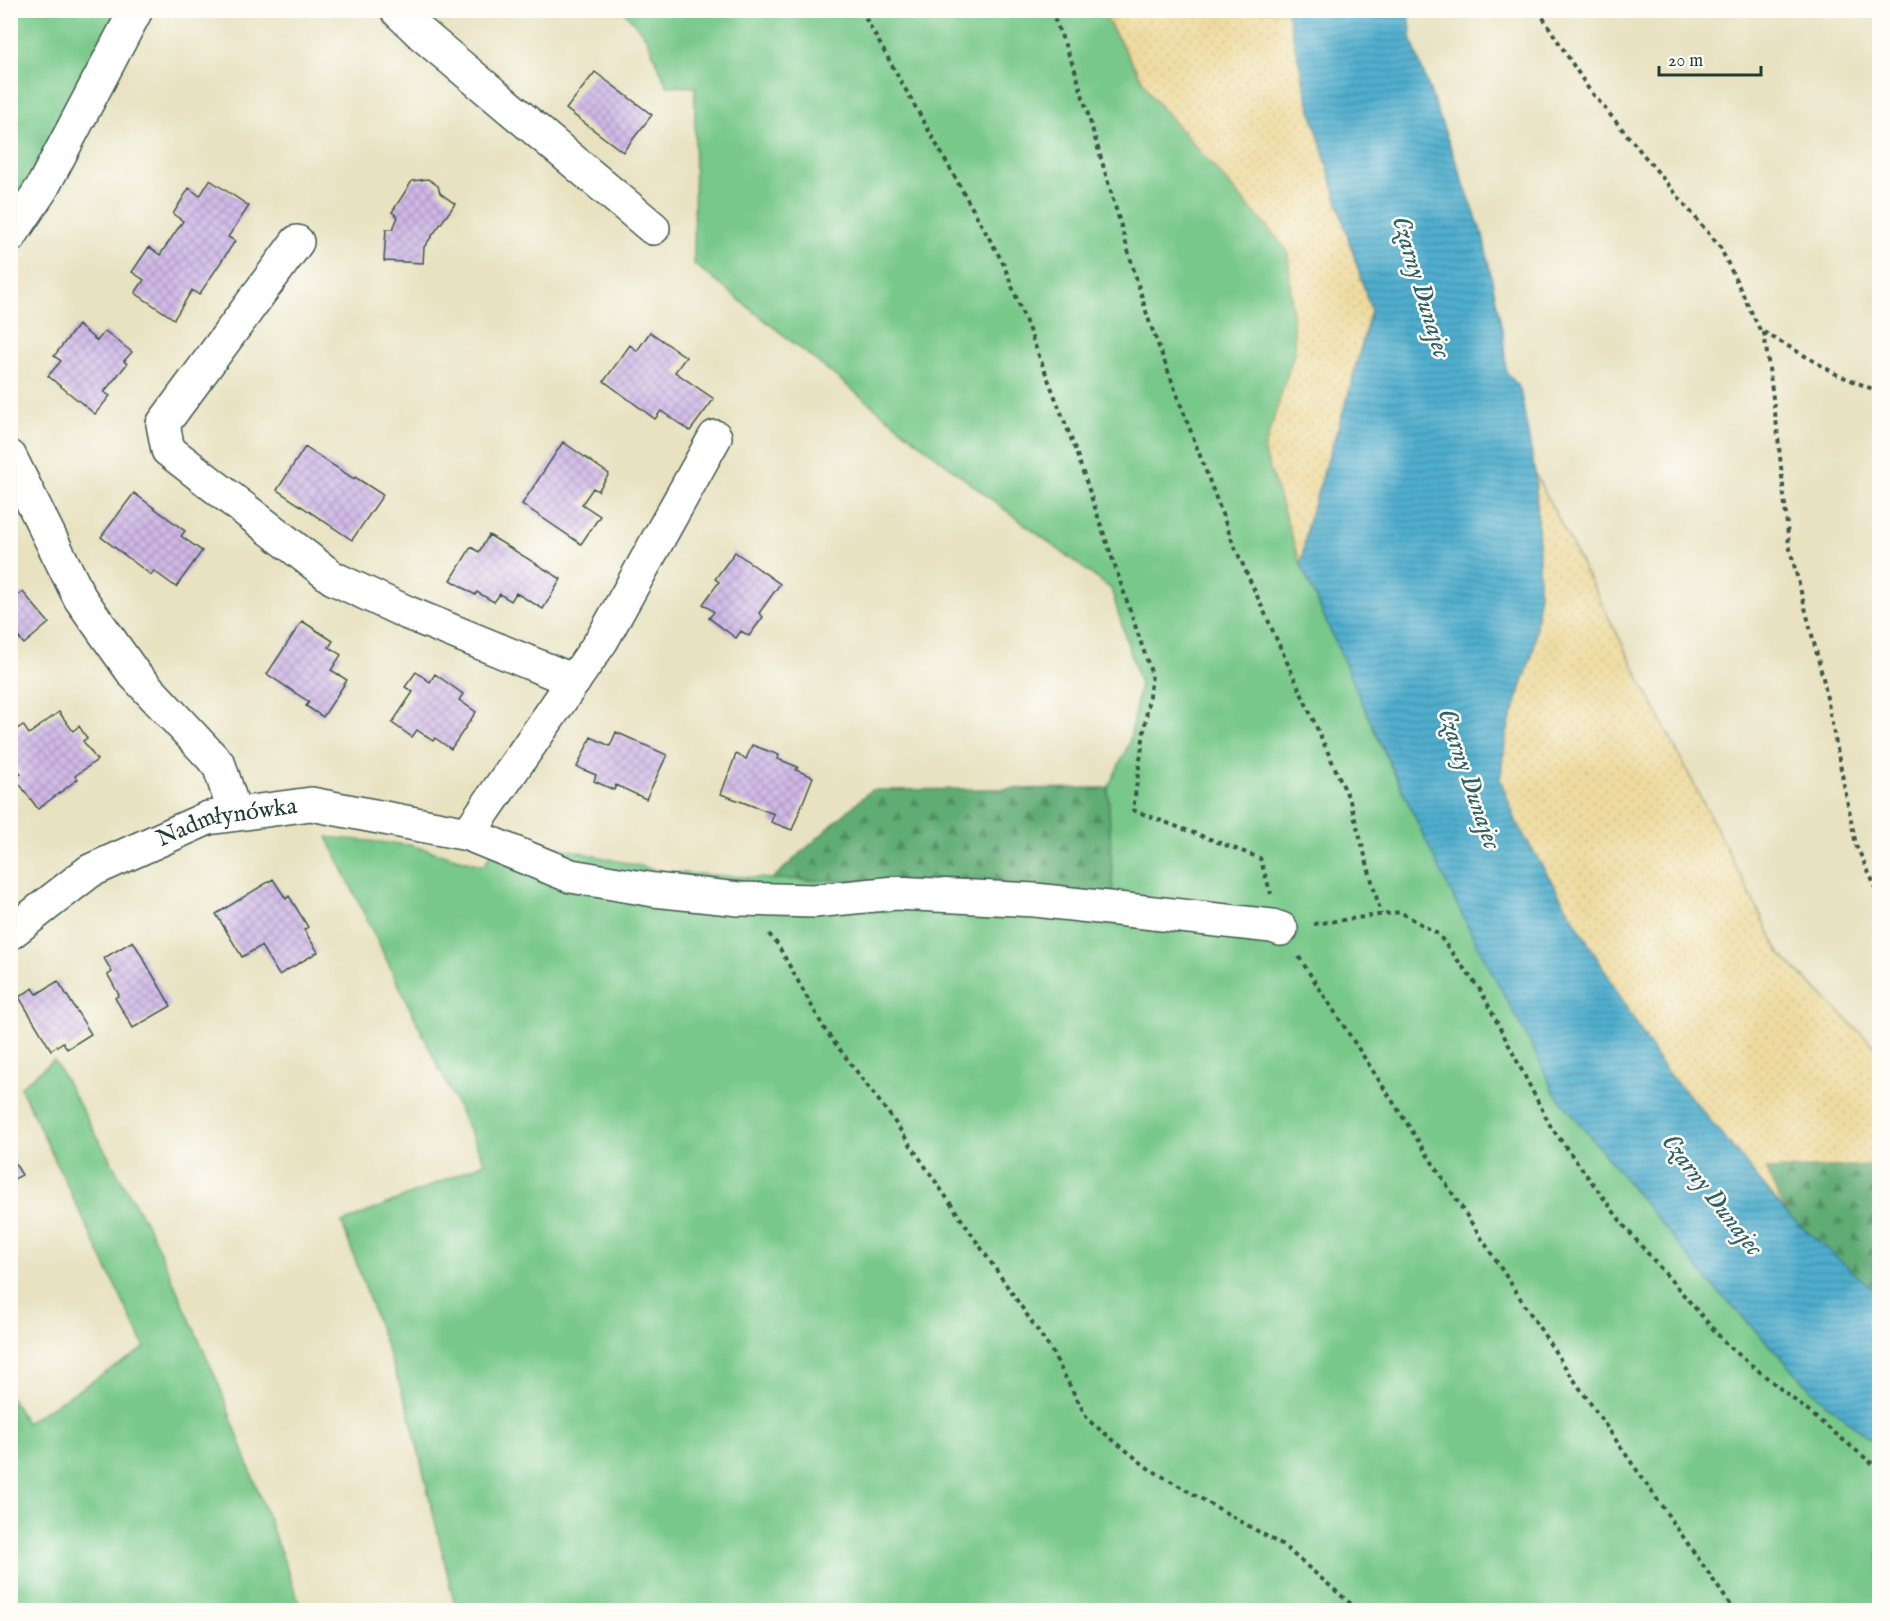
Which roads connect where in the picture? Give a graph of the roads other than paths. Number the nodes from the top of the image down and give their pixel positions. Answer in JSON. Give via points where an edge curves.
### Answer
{"nodes":[{"id":1,"x":136,"y":10,"type":"edge"},
{"id":2,"x":397,"y":10,"type":"edge"},
{"id":3,"x":653,"y":228,"type":"dead end"},
{"id":4,"x":10,"y":236,"type":"edge"},
{"id":5,"x":297,"y":242,"type":"dead end"},
{"id":6,"x":715,"y":437,"type":"dead end"},
{"id":7,"x":10,"y":457,"type":"edge"},
{"id":8,"x":574,"y":681,"type":"junction"},
{"id":9,"x":235,"y":814,"type":"junction"},
{"id":10,"x":468,"y":834,"type":"junction"},
{"id":11,"x":1281,"y":929,"type":"road end"},
{"id":12,"x":10,"y":933,"type":"edge"}],
"edges":[{"from":1,"to":4,"type":"street","via":[[42,188]]},
{"from":2,"to":3,"type":"street"},
{"from":5,"to":8,"type":"street","via":[[163,424],[168,450],[333,578]]},
{"from":6,"to":8,"type":"street","via":[[602,639]]},
{"from":7,"to":9,"type":"street","via":[[80,598],[134,674],[219,765]]},
{"from":8,"to":10,"type":"street"},
{"from":9,"to":10,"type":"street","name":"Nadmłynówka","via":[[311,804]]},
{"from":9,"to":12,"type":"street","name":"Nadmłynówka","via":[[208,818],[90,871]]},
{"from":10,"to":11,"type":"street","name":"Nadmłynówka","via":[[571,876],[654,890],[739,899],[814,901],[895,893],[1035,900]]}]}
